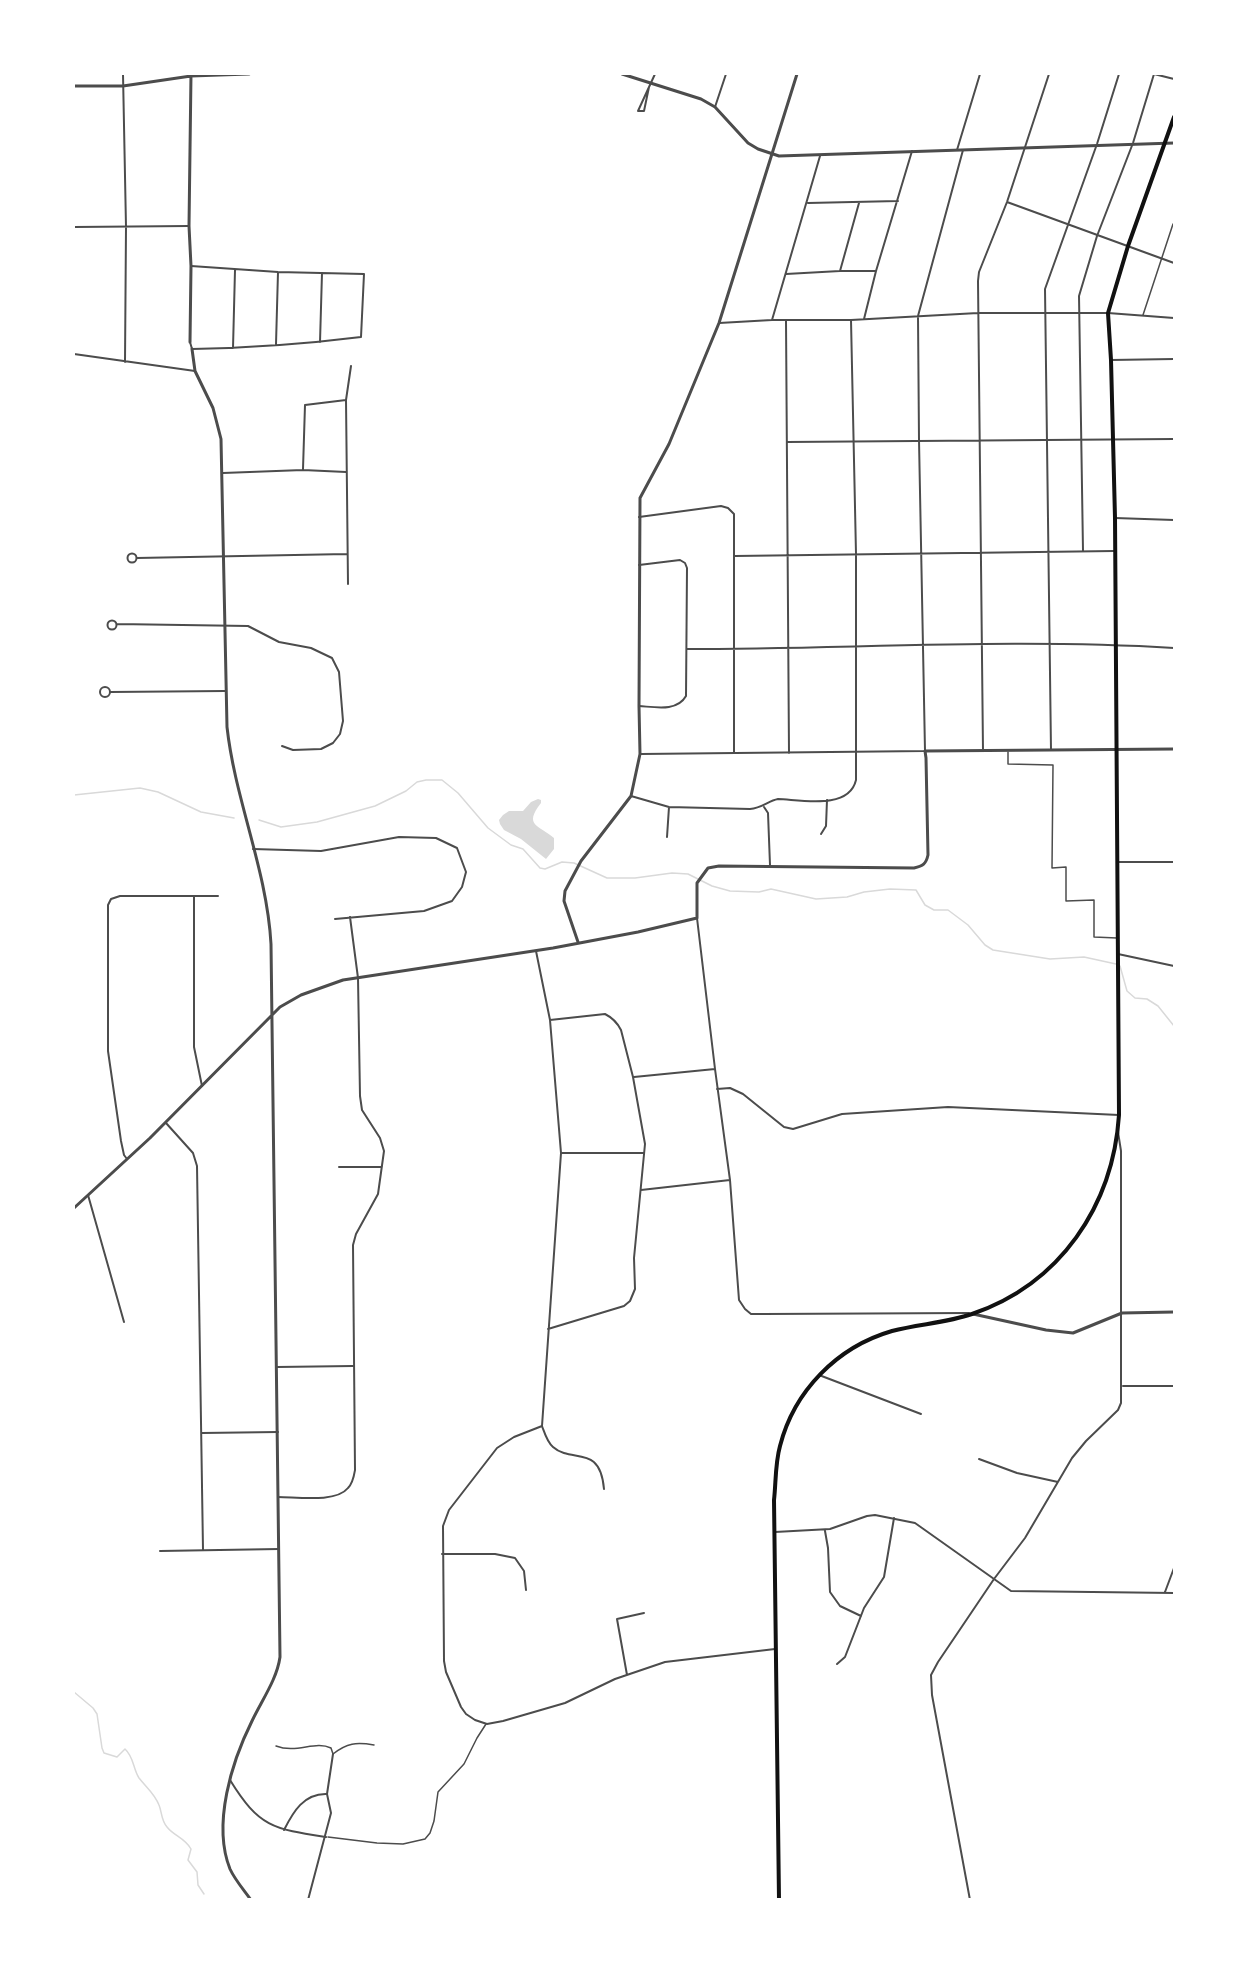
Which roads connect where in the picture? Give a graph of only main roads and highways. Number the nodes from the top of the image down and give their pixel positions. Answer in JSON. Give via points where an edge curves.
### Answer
{"nodes":[{"id":1,"x":1174,"y":117,"type":"edge"},
{"id":2,"x":779,"y":1899,"type":"edge"}],
"edges":[{"from":1,"to":2,"type":"main road","via":[[1108,313],[1115,518],[1119,1115],[1115,1152],[1088,1220],[1074,1242],[1046,1271],[1008,1298],[973,1314],[877,1336],[840,1356],[819,1375],[792,1413],[779,1448],[774,1500]]}]}
